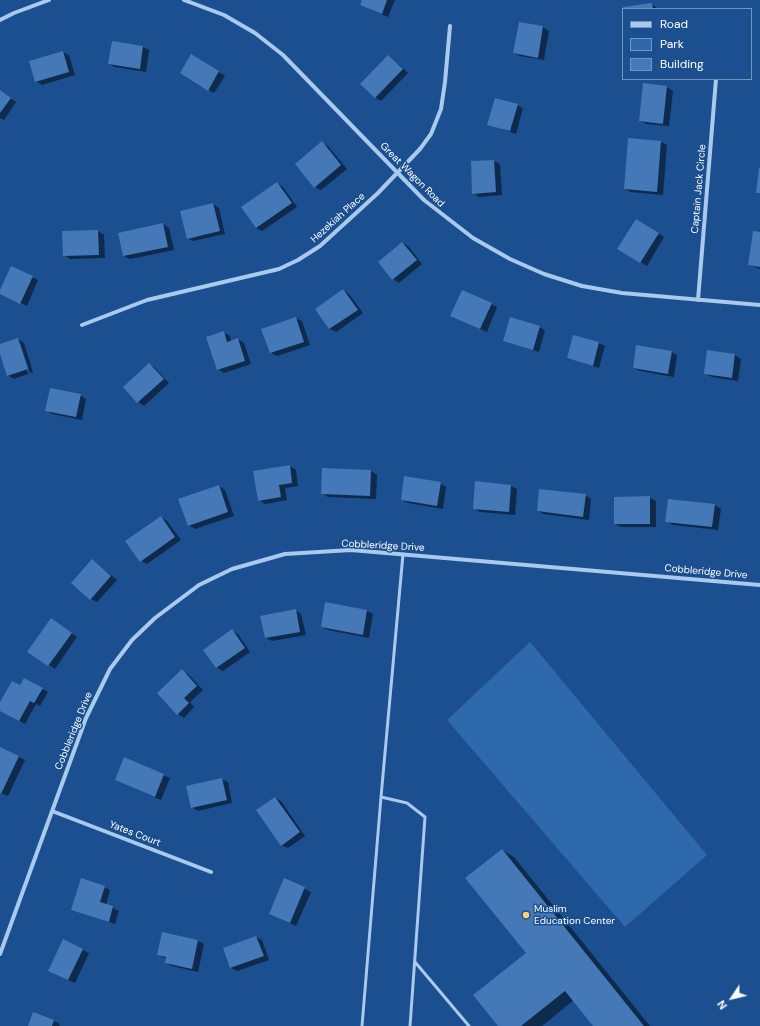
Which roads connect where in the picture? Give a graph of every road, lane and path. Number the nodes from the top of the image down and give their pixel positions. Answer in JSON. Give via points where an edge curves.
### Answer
{"nodes":[{"id":1,"x":49,"y":0,"type":"edge"},
{"id":2,"x":184,"y":0,"type":"edge"},
{"id":3,"x":0,"y":20,"type":"edge"},
{"id":4,"x":450,"y":26,"type":"dead end"},
{"id":5,"x":716,"y":80,"type":"edge"},
{"id":6,"x":397,"y":172,"type":"junction"},
{"id":7,"x":698,"y":300,"type":"junction"},
{"id":8,"x":760,"y":305,"type":"edge"},
{"id":9,"x":82,"y":325,"type":"dead end"},
{"id":10,"x":403,"y":554,"type":"junction"},
{"id":11,"x":760,"y":584,"type":"edge"},
{"id":12,"x":380,"y":797,"type":"junction"},
{"id":13,"x":52,"y":812,"type":"junction"},
{"id":14,"x":211,"y":872,"type":"dead end"},
{"id":15,"x":0,"y":954,"type":"edge"},
{"id":16,"x":415,"y":962,"type":"junction"},
{"id":17,"x":362,"y":1026,"type":"edge"},
{"id":18,"x":410,"y":1026,"type":"edge"},
{"id":19,"x":469,"y":1026,"type":"edge"}],
"edges":[{"from":1,"to":3,"type":"street","via":[[14,12]]},
{"from":2,"to":6,"type":"street","name":"Great Wagon Road","via":[[224,15],[255,33],[283,55]]},
{"from":4,"to":6,"type":"street","name":"Hezekiah Place","via":[[441,109],[420,148]]},
{"from":5,"to":7,"type":"street","name":"Captain Jack Circle"},
{"from":6,"to":7,"type":"street","name":"Great Wagon Road","via":[[440,214],[473,238],[544,274],[582,286],[622,293]]},
{"from":6,"to":9,"type":"street","name":"Hezekiah Place","via":[[320,246],[298,260],[279,269],[253,276],[147,300]]},
{"from":7,"to":8,"type":"street","name":"Great Wagon Road"},
{"from":10,"to":11,"type":"street","name":"Cobbleridge Drive"},
{"from":10,"to":12,"type":"lane"},
{"from":10,"to":13,"type":"street","name":"Cobbleridge Drive","via":[[351,550],[285,554],[232,569],[184,595],[154,618],[132,640],[110,670],[90,707]]},
{"from":12,"to":16,"type":"lane","via":[[407,803],[425,817]]},
{"from":12,"to":17,"type":"lane"},
{"from":13,"to":14,"type":"street","name":"Yates Court"},
{"from":13,"to":15,"type":"street","name":"Cobbleridge Drive"},
{"from":16,"to":18,"type":"lane"},
{"from":16,"to":19,"type":"lane"}]}
